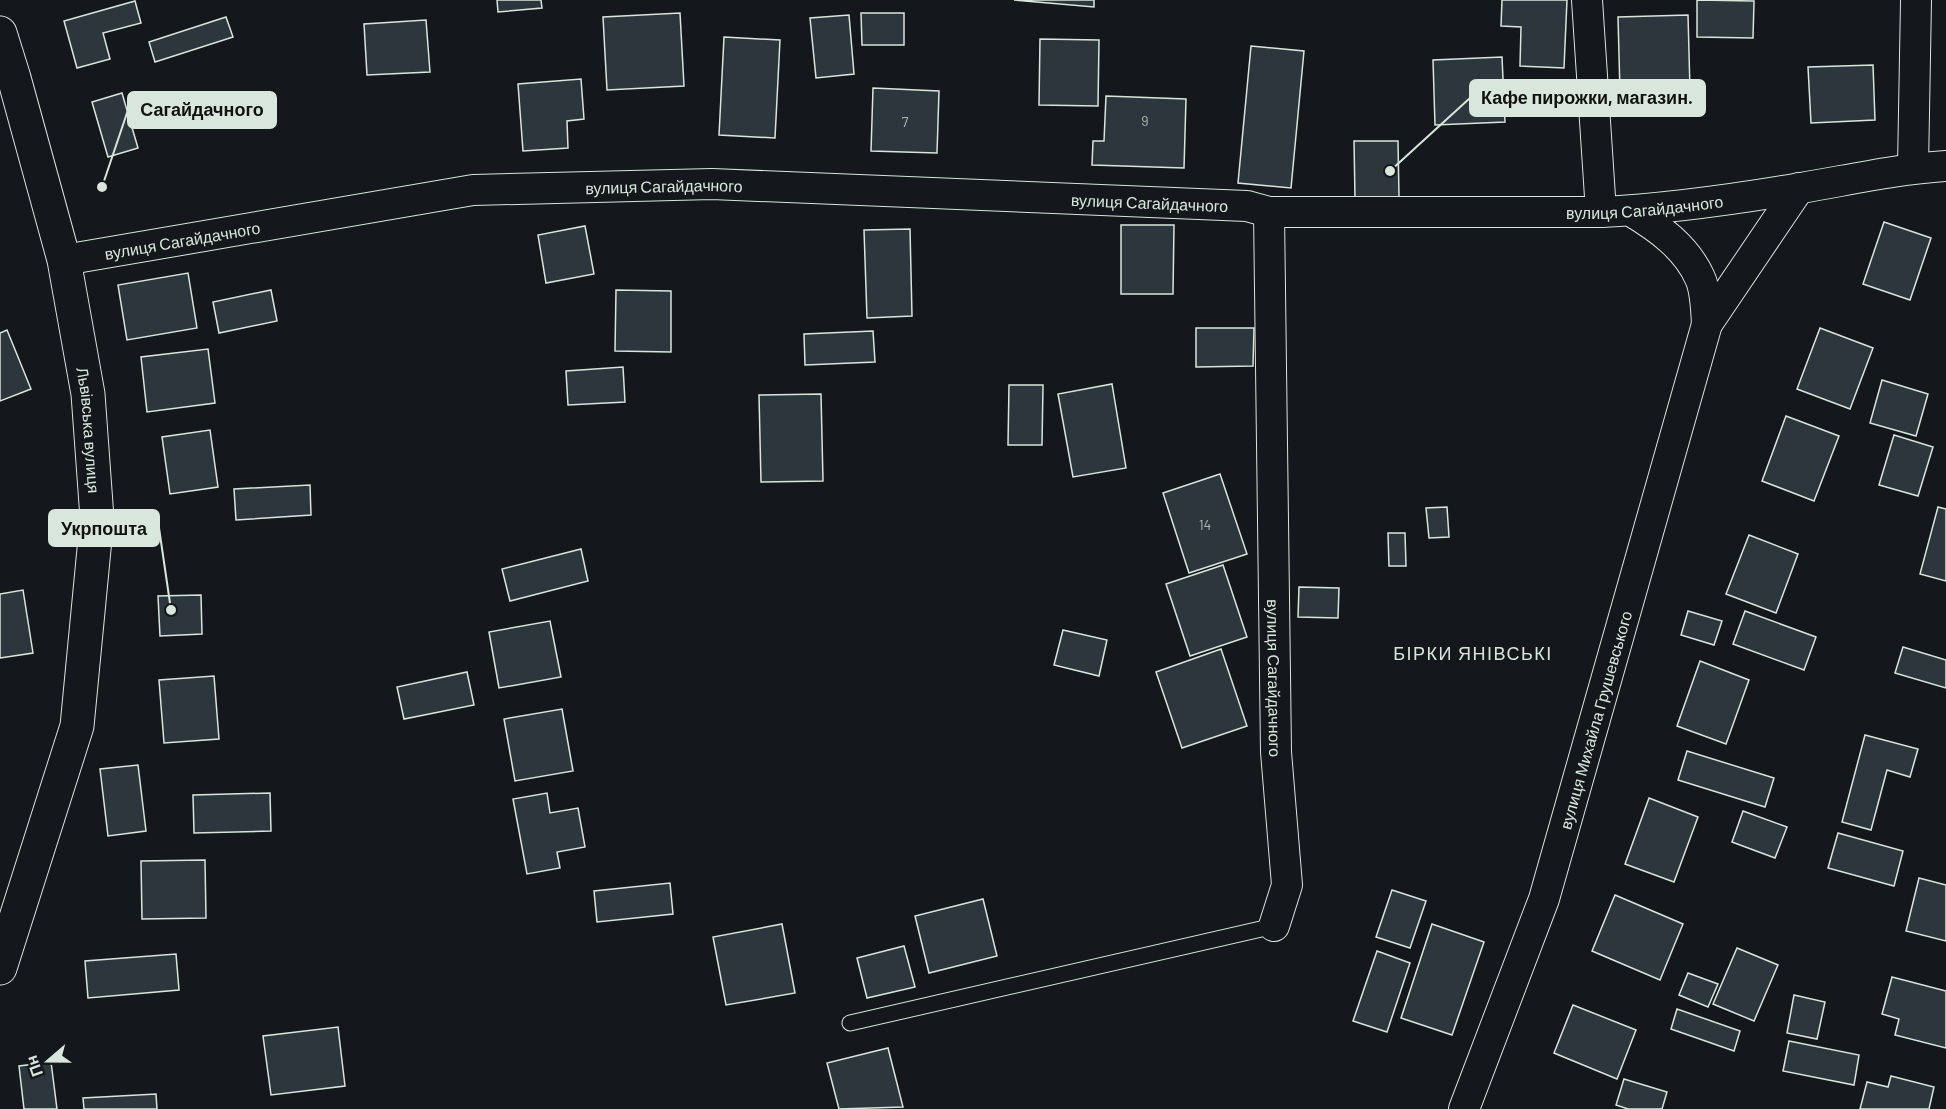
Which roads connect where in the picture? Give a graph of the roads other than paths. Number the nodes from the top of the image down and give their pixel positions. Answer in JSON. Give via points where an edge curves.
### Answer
{"nodes":[{"id":1,"x":1587,"y":0,"type":"edge"},
{"id":2,"x":1916,"y":0,"type":"edge"},
{"id":3,"x":0,"y":33,"type":"edge"},
{"id":4,"x":1946,"y":166,"type":"edge"},
{"id":5,"x":1913,"y":168,"type":"junction"},
{"id":6,"x":1799,"y":188,"type":"junction"},
{"id":7,"x":1631,"y":211,"type":"junction"},
{"id":8,"x":1269,"y":212,"type":"junction"},
{"id":9,"x":1601,"y":212,"type":"junction"},
{"id":10,"x":64,"y":260,"type":"junction"},
{"id":11,"x":1707,"y":324,"type":"junction"},
{"id":12,"x":1274,"y":926,"type":"joint"},
{"id":13,"x":0,"y":968,"type":"edge"},
{"id":14,"x":850,"y":1023,"type":"dead end"},
{"id":15,"x":1464,"y":1109,"type":"edge"}],
"edges":[{"from":1,"to":9,"type":"street"},
{"from":2,"to":5,"type":"street"},
{"from":3,"to":10,"type":"main road","name":"Львівська вулиця"},
{"from":4,"to":5,"type":"street","name":"вулиця Сагайдачного"},
{"from":5,"to":6,"type":"street","name":"вулиця Сагайдачного"},
{"from":6,"to":7,"type":"street","name":"вулиця Сагайдачного"},
{"from":6,"to":11,"type":"street","name":"вулиця Михайла Грушевського"},
{"from":7,"to":9,"type":"street","name":"вулиця Сагайдачного"},
{"from":7,"to":11,"type":"street","name":"вулиця Михайла Грушевського","via":[[1661,229],[1701,279]]},
{"from":8,"to":9,"type":"street","name":"вулиця Сагайдачного"},
{"from":8,"to":10,"type":"street","name":"вулиця Сагайдачного","via":[[1247,206],[712,184],[473,190]]},
{"from":8,"to":12,"type":"street","name":"вулиця Сагайдачного","via":[[1276,752],[1287,885]]},
{"from":10,"to":13,"type":"main road","name":"Львівська вулиця","via":[[88,394],[97,518],[77,726]]},
{"from":11,"to":15,"type":"street","name":"вулиця Михайла Грушевського","via":[[1544,899]]},
{"from":12,"to":14,"type":"lane"}]}
